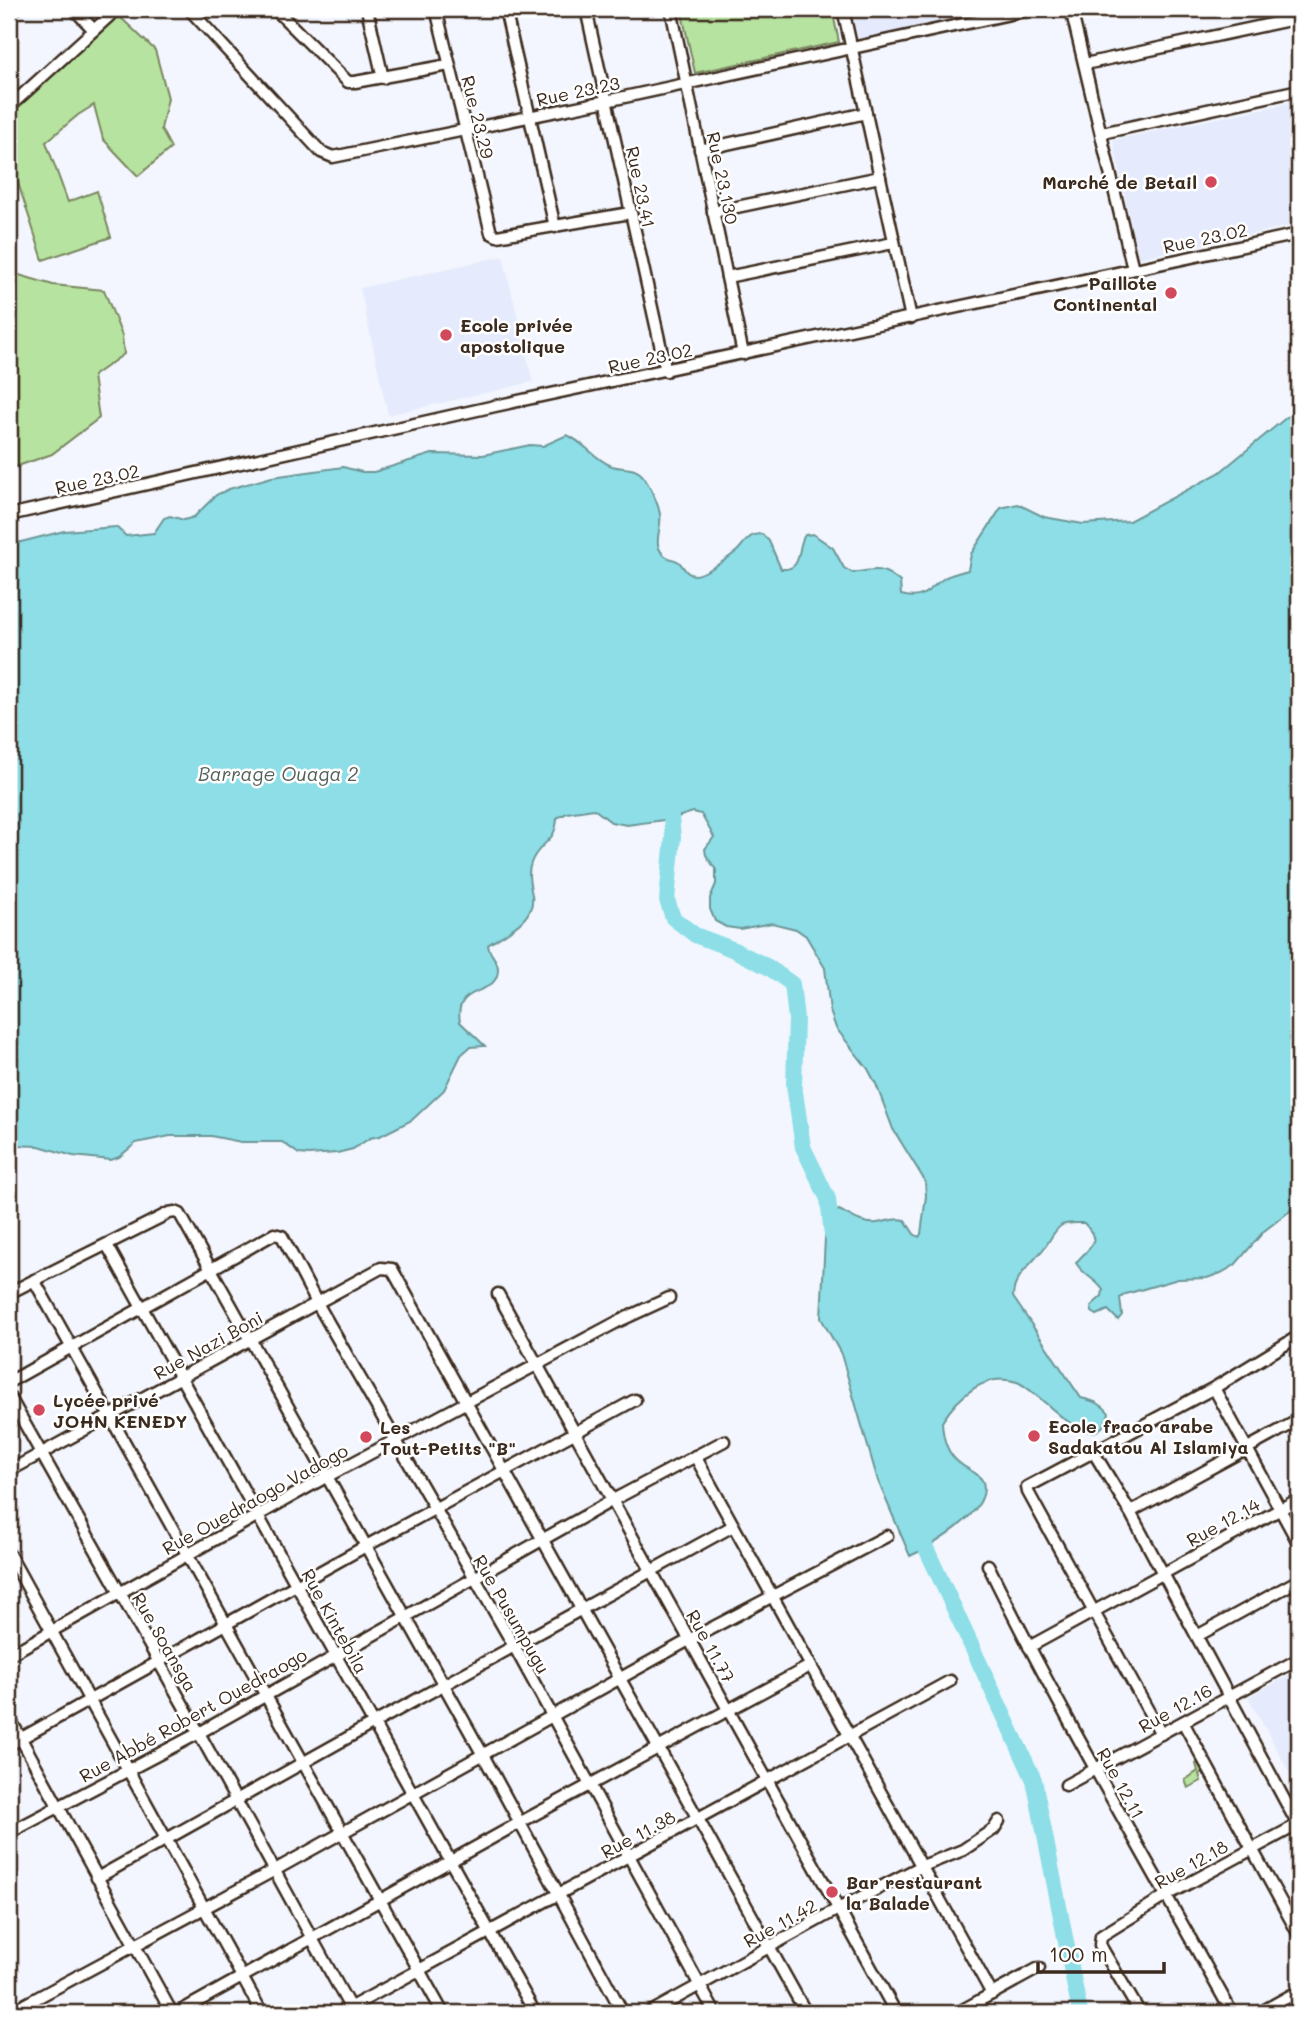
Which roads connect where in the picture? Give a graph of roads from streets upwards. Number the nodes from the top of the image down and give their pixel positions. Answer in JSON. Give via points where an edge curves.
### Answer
{"nodes":[{"id":1,"x":15,"y":9,"type":"edge"},
{"id":2,"x":74,"y":9,"type":"edge"},
{"id":3,"x":117,"y":9,"type":"edge"},
{"id":4,"x":189,"y":9,"type":"edge"},
{"id":5,"x":275,"y":9,"type":"edge"},
{"id":6,"x":367,"y":9,"type":"edge"},
{"id":7,"x":436,"y":9,"type":"edge"},
{"id":8,"x":505,"y":9,"type":"edge"},
{"id":9,"x":586,"y":9,"type":"edge"},
{"id":10,"x":671,"y":9,"type":"edge"},
{"id":11,"x":843,"y":9,"type":"edge"},
{"id":12,"x":1033,"y":9,"type":"edge"},
{"id":13,"x":1071,"y":9,"type":"edge"},
{"id":14,"x":9,"y":14,"type":"edge"},
{"id":15,"x":1299,"y":18,"type":"edge"},
{"id":16,"x":94,"y":30,"type":"junction"},
{"id":17,"x":852,"y":48,"type":"junction"},
{"id":18,"x":1084,"y":64,"type":"junction"},
{"id":19,"x":449,"y":65,"type":"junction"},
{"id":20,"x":383,"y":78,"type":"junction"},
{"id":21,"x":687,"y":84,"type":"junction"},
{"id":22,"x":1299,"y":90,"type":"edge"},
{"id":23,"x":606,"y":102,"type":"junction"},
{"id":24,"x":9,"y":107,"type":"edge"},
{"id":25,"x":866,"y":113,"type":"junction"},
{"id":26,"x":529,"y":117,"type":"junction"},
{"id":27,"x":465,"y":130,"type":"junction"},
{"id":28,"x":1102,"y":133,"type":"junction"},
{"id":29,"x":701,"y":150,"type":"junction"},
{"id":30,"x":880,"y":177,"type":"junction"},
{"id":31,"x":713,"y":212,"type":"junction"},
{"id":32,"x":630,"y":214,"type":"junction"},
{"id":33,"x":555,"y":227,"type":"junction"},
{"id":34,"x":1299,"y":234,"type":"edge"},
{"id":35,"x":893,"y":243,"type":"junction"},
{"id":36,"x":1133,"y":269,"type":"junction"},
{"id":37,"x":727,"y":277,"type":"junction"},
{"id":38,"x":911,"y":318,"type":"junction"},
{"id":39,"x":743,"y":354,"type":"junction"},
{"id":40,"x":666,"y":371,"type":"junction"},
{"id":41,"x":9,"y":515,"type":"edge"},
{"id":42,"x":107,"y":1245,"type":"junction"},
{"id":43,"x":211,"y":1270,"type":"junction"},
{"id":44,"x":34,"y":1280,"type":"junction"},
{"id":45,"x":9,"y":1293,"type":"edge"},
{"id":46,"x":498,"y":1294,"type":"dead end"},
{"id":47,"x":669,"y":1298,"type":"dead end"},
{"id":48,"x":317,"y":1303,"type":"junction"},
{"id":49,"x":144,"y":1308,"type":"junction"},
{"id":50,"x":1299,"y":1336,"type":"edge"},
{"id":51,"x":250,"y":1339,"type":"junction"},
{"id":52,"x":72,"y":1346,"type":"junction"},
{"id":53,"x":537,"y":1364,"type":"junction"},
{"id":54,"x":182,"y":1377,"type":"junction"},
{"id":55,"x":9,"y":1382,"type":"edge"},
{"id":56,"x":1213,"y":1388,"type":"junction"},
{"id":57,"x":9,"y":1396,"type":"edge"},
{"id":58,"x":635,"y":1400,"type":"dead end"},
{"id":59,"x":465,"y":1403,"type":"junction"},
{"id":60,"x":110,"y":1416,"type":"junction"},
{"id":61,"x":1299,"y":1420,"type":"edge"},
{"id":62,"x":574,"y":1432,"type":"junction"},
{"id":63,"x":396,"y":1440,"type":"junction"},
{"id":64,"x":724,"y":1441,"type":"dead end"},
{"id":65,"x":1247,"y":1448,"type":"junction"},
{"id":66,"x":1094,"y":1453,"type":"junction"},
{"id":67,"x":41,"y":1454,"type":"junction"},
{"id":68,"x":695,"y":1456,"type":"junction"},
{"id":69,"x":9,"y":1471,"type":"edge"},
{"id":70,"x":503,"y":1471,"type":"junction"},
{"id":71,"x":326,"y":1477,"type":"junction"},
{"id":72,"x":1299,"y":1499,"type":"edge"},
{"id":73,"x":613,"y":1500,"type":"junction"},
{"id":74,"x":434,"y":1509,"type":"junction"},
{"id":75,"x":1280,"y":1510,"type":"junction"},
{"id":76,"x":1130,"y":1511,"type":"junction"},
{"id":77,"x":258,"y":1515,"type":"junction"},
{"id":78,"x":733,"y":1526,"type":"junction"},
{"id":79,"x":887,"y":1536,"type":"dead end"},
{"id":80,"x":543,"y":1539,"type":"junction"},
{"id":81,"x":1299,"y":1544,"type":"edge"},
{"id":82,"x":366,"y":1546,"type":"junction"},
{"id":83,"x":9,"y":1554,"type":"edge"},
{"id":84,"x":188,"y":1554,"type":"junction"},
{"id":85,"x":988,"y":1565,"type":"dead end"},
{"id":86,"x":651,"y":1571,"type":"junction"},
{"id":87,"x":1162,"y":1574,"type":"junction"},
{"id":88,"x":473,"y":1578,"type":"junction"},
{"id":89,"x":1299,"y":1580,"type":"edge"},
{"id":90,"x":296,"y":1585,"type":"junction"},
{"id":91,"x":118,"y":1592,"type":"junction"},
{"id":92,"x":773,"y":1594,"type":"junction"},
{"id":93,"x":582,"y":1609,"type":"junction"},
{"id":94,"x":1094,"y":1612,"type":"junction"},
{"id":95,"x":405,"y":1616,"type":"junction"},
{"id":96,"x":226,"y":1623,"type":"junction"},
{"id":97,"x":52,"y":1632,"type":"junction"},
{"id":98,"x":1197,"y":1636,"type":"junction"},
{"id":99,"x":689,"y":1640,"type":"junction"},
{"id":100,"x":513,"y":1646,"type":"junction"},
{"id":101,"x":1028,"y":1647,"type":"junction"},
{"id":102,"x":336,"y":1654,"type":"junction"},
{"id":103,"x":9,"y":1655,"type":"edge"},
{"id":104,"x":1299,"y":1658,"type":"edge"},
{"id":105,"x":159,"y":1663,"type":"junction"},
{"id":106,"x":810,"y":1666,"type":"junction"},
{"id":107,"x":621,"y":1678,"type":"junction"},
{"id":108,"x":950,"y":1681,"type":"dead end"},
{"id":109,"x":444,"y":1685,"type":"junction"},
{"id":110,"x":266,"y":1693,"type":"junction"},
{"id":111,"x":1230,"y":1696,"type":"junction"},
{"id":112,"x":91,"y":1700,"type":"junction"},
{"id":113,"x":729,"y":1711,"type":"junction"},
{"id":114,"x":551,"y":1715,"type":"junction"},
{"id":115,"x":9,"y":1717,"type":"edge"},
{"id":116,"x":1183,"y":1722,"type":"junction"},
{"id":117,"x":374,"y":1723,"type":"junction"},
{"id":118,"x":199,"y":1733,"type":"junction"},
{"id":119,"x":1161,"y":1734,"type":"junction"},
{"id":120,"x":848,"y":1737,"type":"junction"},
{"id":121,"x":21,"y":1738,"type":"junction"},
{"id":122,"x":9,"y":1745,"type":"edge"},
{"id":123,"x":659,"y":1748,"type":"junction"},
{"id":124,"x":483,"y":1755,"type":"junction"},
{"id":125,"x":304,"y":1762,"type":"junction"},
{"id":126,"x":1095,"y":1769,"type":"junction"},
{"id":127,"x":129,"y":1771,"type":"junction"},
{"id":128,"x":768,"y":1781,"type":"junction"},
{"id":129,"x":590,"y":1785,"type":"junction"},
{"id":130,"x":1066,"y":1786,"type":"dead end"},
{"id":131,"x":414,"y":1794,"type":"junction"},
{"id":132,"x":235,"y":1800,"type":"junction"},
{"id":133,"x":58,"y":1807,"type":"junction"},
{"id":134,"x":699,"y":1819,"type":"junction"},
{"id":135,"x":999,"y":1821,"type":"dead end"},
{"id":136,"x":519,"y":1823,"type":"junction"},
{"id":137,"x":1299,"y":1825,"type":"edge"},
{"id":138,"x":344,"y":1832,"type":"junction"},
{"id":139,"x":9,"y":1833,"type":"edge"},
{"id":140,"x":166,"y":1839,"type":"junction"},
{"id":141,"x":1253,"y":1848,"type":"junction"},
{"id":142,"x":629,"y":1857,"type":"junction"},
{"id":143,"x":450,"y":1862,"type":"junction"},
{"id":144,"x":920,"y":1867,"type":"junction"},
{"id":145,"x":275,"y":1870,"type":"junction"},
{"id":146,"x":97,"y":1878,"type":"junction"},
{"id":147,"x":558,"y":1894,"type":"junction"},
{"id":148,"x":1167,"y":1895,"type":"junction"},
{"id":149,"x":381,"y":1901,"type":"junction"},
{"id":150,"x":204,"y":1908,"type":"junction"},
{"id":151,"x":838,"y":1909,"type":"junction"},
{"id":152,"x":489,"y":1932,"type":"junction"},
{"id":153,"x":1299,"y":1935,"type":"edge"},
{"id":154,"x":313,"y":1939,"type":"junction"},
{"id":155,"x":135,"y":1946,"type":"junction"},
{"id":156,"x":769,"y":1946,"type":"junction"},
{"id":157,"x":1040,"y":1968,"type":"dead end"},
{"id":158,"x":419,"y":1970,"type":"junction"},
{"id":159,"x":242,"y":1978,"type":"junction"},
{"id":160,"x":699,"y":1985,"type":"junction"},
{"id":161,"x":1299,"y":1991,"type":"edge"},
{"id":162,"x":992,"y":1994,"type":"junction"},
{"id":163,"x":352,"y":2010,"type":"edge"},
{"id":164,"x":9,"y":2013,"type":"edge"},
{"id":165,"x":174,"y":2013,"type":"edge"},
{"id":166,"x":262,"y":2013,"type":"edge"},
{"id":167,"x":340,"y":2013,"type":"edge"},
{"id":168,"x":443,"y":2013,"type":"edge"},
{"id":169,"x":535,"y":2013,"type":"edge"},
{"id":170,"x":623,"y":2013,"type":"edge"},
{"id":171,"x":649,"y":2013,"type":"edge"},
{"id":172,"x":715,"y":2013,"type":"edge"},
{"id":173,"x":806,"y":2013,"type":"edge"},
{"id":174,"x":896,"y":2013,"type":"edge"},
{"id":175,"x":957,"y":2013,"type":"edge"},
{"id":176,"x":1139,"y":2013,"type":"edge"},
{"id":177,"x":1232,"y":2013,"type":"edge"},
{"id":178,"x":1259,"y":2013,"type":"edge"}],
"edges":[{"from":1,"to":14,"type":"street"},
{"from":2,"to":16,"type":"street"},
{"from":3,"to":16,"type":"street"},
{"from":4,"to":27,"type":"street","name":"Rue 23.23","via":[[329,157]]},
{"from":5,"to":20,"type":"street","via":[[348,82]]},
{"from":6,"to":20,"type":"street"},
{"from":7,"to":19,"type":"street","name":"Rue 23.29"},
{"from":8,"to":26,"type":"street"},
{"from":9,"to":23,"type":"street","name":"Rue 23.41"},
{"from":10,"to":21,"type":"street","name":"Rue 23.130"},
{"from":11,"to":17,"type":"street"},
{"from":12,"to":17,"type":"street","name":"Rue 23.23"},
{"from":13,"to":18,"type":"street"},
{"from":15,"to":18,"type":"street"},
{"from":16,"to":24,"type":"street"},
{"from":17,"to":21,"type":"street","name":"Rue 23.23"},
{"from":17,"to":25,"type":"street"},
{"from":18,"to":28,"type":"street"},
{"from":19,"to":20,"type":"street"},
{"from":19,"to":27,"type":"street","name":"Rue 23.29"},
{"from":21,"to":23,"type":"street","name":"Rue 23.23"},
{"from":21,"to":29,"type":"street","name":"Rue 23.130"},
{"from":22,"to":28,"type":"street"},
{"from":23,"to":26,"type":"street","name":"Rue 23.23"},
{"from":23,"to":32,"type":"street","name":"Rue 23.41"},
{"from":25,"to":29,"type":"street"},
{"from":25,"to":30,"type":"street"},
{"from":26,"to":27,"type":"street","name":"Rue 23.23"},
{"from":26,"to":33,"type":"street"},
{"from":27,"to":33,"type":"street","name":"Rue 23.29","via":[[491,233],[497,236]]},
{"from":28,"to":36,"type":"street"},
{"from":29,"to":31,"type":"street","name":"Rue 23.130"},
{"from":30,"to":31,"type":"street"},
{"from":30,"to":35,"type":"street"},
{"from":31,"to":37,"type":"street","name":"Rue 23.130"},
{"from":32,"to":33,"type":"street"},
{"from":32,"to":40,"type":"street","name":"Rue 23.41"},
{"from":34,"to":36,"type":"street","name":"Rue 23.02"},
{"from":35,"to":37,"type":"street"},
{"from":35,"to":38,"type":"street"},
{"from":36,"to":38,"type":"street","name":"Rue 23.02"},
{"from":37,"to":39,"type":"street","name":"Rue 23.130"},
{"from":38,"to":39,"type":"street","name":"Rue 23.02"},
{"from":39,"to":40,"type":"street","name":"Rue 23.02"},
{"from":40,"to":41,"type":"street","name":"Rue 23.02"},
{"from":42,"to":43,"type":"street","via":[[175,1212]]},
{"from":42,"to":44,"type":"street"},
{"from":42,"to":49,"type":"street","name":"Rue Kintebila"},
{"from":43,"to":48,"type":"street","name":"Rue Pusumpugu","via":[[277,1234]]},
{"from":43,"to":49,"type":"street"},
{"from":43,"to":51,"type":"street"},
{"from":44,"to":45,"type":"street"},
{"from":44,"to":52,"type":"street"},
{"from":46,"to":53,"type":"street","name":"Rue 11.77"},
{"from":47,"to":53,"type":"street","name":"Rue Ouedraogo Vadogo"},
{"from":48,"to":51,"type":"street","name":"Rue Nazi Boni"},
{"from":48,"to":59,"type":"street","name":"Rue Nazi Boni","via":[[385,1267],[391,1269]]},
{"from":48,"to":63,"type":"street","name":"Rue Pusumpugu"},
{"from":49,"to":52,"type":"street"},
{"from":49,"to":54,"type":"street","name":"Rue Kintebila"},
{"from":50,"to":56,"type":"street"},
{"from":51,"to":54,"type":"street","name":"Rue Nazi Boni"},
{"from":51,"to":71,"type":"street"},
{"from":52,"to":55,"type":"street"},
{"from":52,"to":60,"type":"street"},
{"from":53,"to":59,"type":"street","name":"Rue Ouedraogo Vadogo"},
{"from":53,"to":62,"type":"street","name":"Rue 11.77"},
{"from":54,"to":60,"type":"street","name":"Rue Nazi Boni"},
{"from":54,"to":77,"type":"street","name":"Rue Kintebila"},
{"from":56,"to":65,"type":"street"},
{"from":56,"to":66,"type":"street"},
{"from":57,"to":67,"type":"street","name":"Rue Soansga"},
{"from":58,"to":62,"type":"street"},
{"from":59,"to":63,"type":"street","name":"Rue Ouedraogo Vadogo"},
{"from":59,"to":70,"type":"street"},
{"from":60,"to":67,"type":"street","name":"Rue Nazi Boni"},
{"from":60,"to":84,"type":"street"},
{"from":61,"to":65,"type":"street"},
{"from":62,"to":70,"type":"street"},
{"from":62,"to":73,"type":"street","name":"Rue 11.77"},
{"from":63,"to":71,"type":"street","name":"Rue Ouedraogo Vadogo"},
{"from":63,"to":74,"type":"street","name":"Rue Pusumpugu"},
{"from":64,"to":68,"type":"street","name":"Rue Abbé Robert Ouedraogo"},
{"from":65,"to":75,"type":"street"},
{"from":65,"to":76,"type":"street"},
{"from":66,"to":76,"type":"street"},
{"from":66,"to":94,"type":"street","via":[[1027,1489]]},
{"from":67,"to":69,"type":"street","name":"Rue Nazi Boni"},
{"from":67,"to":91,"type":"street","name":"Rue Soansga"},
{"from":68,"to":73,"type":"street","name":"Rue Abbé Robert Ouedraogo"},
{"from":68,"to":78,"type":"street"},
{"from":70,"to":74,"type":"street"},
{"from":70,"to":80,"type":"street"},
{"from":71,"to":77,"type":"street","name":"Rue Ouedraogo Vadogo"},
{"from":71,"to":82,"type":"street"},
{"from":72,"to":75,"type":"street","name":"Rue 12.14"},
{"from":73,"to":80,"type":"street","name":"Rue Abbé Robert Ouedraogo"},
{"from":73,"to":86,"type":"street","name":"Rue 11.77"},
{"from":74,"to":82,"type":"street"},
{"from":74,"to":88,"type":"street","name":"Rue Pusumpugu"},
{"from":75,"to":81,"type":"street"},
{"from":75,"to":87,"type":"street","name":"Rue 12.14"},
{"from":76,"to":87,"type":"street"},
{"from":77,"to":84,"type":"street","name":"Rue Ouedraogo Vadogo"},
{"from":77,"to":90,"type":"street","name":"Rue Kintebila"},
{"from":78,"to":86,"type":"street"},
{"from":78,"to":92,"type":"street"},
{"from":79,"to":92,"type":"street"},
{"from":80,"to":88,"type":"street","name":"Rue Abbé Robert Ouedraogo"},
{"from":80,"to":93,"type":"street"},
{"from":82,"to":90,"type":"street"},
{"from":82,"to":95,"type":"street"},
{"from":83,"to":97,"type":"street"},
{"from":84,"to":91,"type":"street","name":"Rue Ouedraogo Vadogo"},
{"from":84,"to":96,"type":"street"},
{"from":85,"to":101,"type":"street","name":"Rue 12.11"},
{"from":86,"to":93,"type":"street"},
{"from":86,"to":99,"type":"street","name":"Rue 11.77"},
{"from":87,"to":94,"type":"street","name":"Rue 12.14"},
{"from":87,"to":98,"type":"street"},
{"from":88,"to":95,"type":"street","name":"Rue Abbé Robert Ouedraogo"},
{"from":88,"to":100,"type":"street","name":"Rue Pusumpugu"},
{"from":89,"to":98,"type":"street"},
{"from":90,"to":96,"type":"street"},
{"from":90,"to":102,"type":"street","name":"Rue Kintebila"},
{"from":91,"to":97,"type":"street","name":"Rue Ouedraogo Vadogo"},
{"from":91,"to":105,"type":"street","name":"Rue Soansga"},
{"from":92,"to":99,"type":"street"},
{"from":92,"to":106,"type":"street"},
{"from":93,"to":100,"type":"street"},
{"from":93,"to":107,"type":"street"},
{"from":94,"to":101,"type":"street","name":"Rue 12.14"},
{"from":94,"to":119,"type":"street"},
{"from":95,"to":102,"type":"street","name":"Rue Abbé Robert Ouedraogo"},
{"from":95,"to":109,"type":"street"},
{"from":96,"to":105,"type":"street"},
{"from":96,"to":110,"type":"street"},
{"from":97,"to":103,"type":"street","name":"Rue Ouedraogo Vadogo"},
{"from":97,"to":112,"type":"street"},
{"from":98,"to":111,"type":"street"},
{"from":99,"to":107,"type":"street"},
{"from":99,"to":113,"type":"street","name":"Rue 11.77"},
{"from":100,"to":109,"type":"street"},
{"from":100,"to":114,"type":"street","name":"Rue Pusumpugu"},
{"from":101,"to":126,"type":"street","name":"Rue 12.11"},
{"from":102,"to":110,"type":"street","name":"Rue Abbé Robert Ouedraogo"},
{"from":102,"to":117,"type":"street","name":"Rue Kintebila"},
{"from":104,"to":111,"type":"street","name":"Rue 12.16"},
{"from":105,"to":112,"type":"street"},
{"from":105,"to":118,"type":"street","name":"Rue Soansga"},
{"from":106,"to":113,"type":"street"},
{"from":106,"to":120,"type":"street"},
{"from":107,"to":114,"type":"street"},
{"from":107,"to":123,"type":"street"},
{"from":108,"to":120,"type":"street","name":"Rue 11.38"},
{"from":109,"to":117,"type":"street"},
{"from":109,"to":124,"type":"street"},
{"from":110,"to":118,"type":"street","name":"Rue Abbé Robert Ouedraogo"},
{"from":110,"to":125,"type":"street"},
{"from":111,"to":116,"type":"street","name":"Rue 12.16"},
{"from":111,"to":137,"type":"street"},
{"from":112,"to":121,"type":"street"},
{"from":112,"to":127,"type":"street"},
{"from":113,"to":123,"type":"street"},
{"from":113,"to":128,"type":"street","name":"Rue 11.77"},
{"from":114,"to":124,"type":"street"},
{"from":114,"to":129,"type":"street","name":"Rue Pusumpugu"},
{"from":115,"to":121,"type":"street"},
{"from":116,"to":119,"type":"street","name":"Rue 12.16"},
{"from":116,"to":141,"type":"street"},
{"from":117,"to":125,"type":"street"},
{"from":117,"to":131,"type":"street","name":"Rue Kintebila"},
{"from":118,"to":127,"type":"street","name":"Rue Abbé Robert Ouedraogo"},
{"from":118,"to":132,"type":"street","name":"Rue Soansga"},
{"from":119,"to":126,"type":"street","name":"Rue 12.16"},
{"from":120,"to":128,"type":"street","name":"Rue 11.38"},
{"from":120,"to":144,"type":"street"},
{"from":121,"to":122,"type":"street"},
{"from":121,"to":133,"type":"street"},
{"from":123,"to":129,"type":"street"},
{"from":123,"to":134,"type":"street"},
{"from":124,"to":131,"type":"street"},
{"from":124,"to":136,"type":"street"},
{"from":125,"to":132,"type":"street"},
{"from":125,"to":138,"type":"street"},
{"from":126,"to":130,"type":"street","name":"Rue 12.16"},
{"from":126,"to":148,"type":"street","name":"Rue 12.11"},
{"from":127,"to":133,"type":"street","name":"Rue Abbé Robert Ouedraogo"},
{"from":127,"to":140,"type":"street"},
{"from":128,"to":134,"type":"street","name":"Rue 11.38"},
{"from":128,"to":151,"type":"street","name":"Rue 11.77"},
{"from":129,"to":136,"type":"street"},
{"from":129,"to":142,"type":"street","name":"Rue Pusumpugu"},
{"from":131,"to":138,"type":"street"},
{"from":131,"to":143,"type":"street","name":"Rue Kintebila"},
{"from":132,"to":140,"type":"street"},
{"from":132,"to":145,"type":"street","name":"Rue Soansga"},
{"from":133,"to":139,"type":"street","name":"Rue Abbé Robert Ouedraogo"},
{"from":133,"to":146,"type":"street"},
{"from":134,"to":142,"type":"street","name":"Rue 11.38"},
{"from":134,"to":156,"type":"street"},
{"from":135,"to":144,"type":"street","name":"Rue 11.42","via":[[995,1829],[963,1850]]},
{"from":136,"to":143,"type":"street"},
{"from":136,"to":147,"type":"street"},
{"from":137,"to":141,"type":"street","name":"Rue 12.18"},
{"from":138,"to":145,"type":"street"},
{"from":138,"to":149,"type":"street"},
{"from":140,"to":146,"type":"street"},
{"from":140,"to":150,"type":"street"},
{"from":141,"to":148,"type":"street","name":"Rue 12.18"},
{"from":141,"to":153,"type":"street"},
{"from":142,"to":147,"type":"street","name":"Rue 11.38"},
{"from":142,"to":160,"type":"street","name":"Rue Pusumpugu"},
{"from":143,"to":149,"type":"street"},
{"from":143,"to":152,"type":"street","name":"Rue Kintebila"},
{"from":144,"to":151,"type":"street","name":"Rue 11.42"},
{"from":144,"to":162,"type":"street"},
{"from":145,"to":150,"type":"street"},
{"from":145,"to":154,"type":"street","name":"Rue Soansga"},
{"from":146,"to":155,"type":"street"},
{"from":147,"to":152,"type":"street","name":"Rue 11.38"},
{"from":147,"to":170,"type":"street"},
{"from":148,"to":176,"type":"street","name":"Rue 12.18","via":[[1101,1936],[1100,1945]]},
{"from":148,"to":177,"type":"street","name":"Rue 12.11"},
{"from":149,"to":154,"type":"street"},
{"from":149,"to":158,"type":"street"},
{"from":150,"to":155,"type":"street"},
{"from":150,"to":159,"type":"street"},
{"from":151,"to":156,"type":"street","name":"Rue 11.42"},
{"from":151,"to":174,"type":"street","name":"Rue 11.77"},
{"from":152,"to":158,"type":"street","name":"Rue 11.38"},
{"from":152,"to":169,"type":"street","name":"Rue Kintebila"},
{"from":154,"to":159,"type":"street"},
{"from":154,"to":163,"type":"street","name":"Rue Soansga"},
{"from":155,"to":164,"type":"street"},
{"from":155,"to":165,"type":"street"},
{"from":156,"to":160,"type":"street","name":"Rue 11.42"},
{"from":156,"to":173,"type":"street"},
{"from":157,"to":162,"type":"street"},
{"from":158,"to":163,"type":"street","name":"Rue 11.38"},
{"from":158,"to":168,"type":"street"},
{"from":159,"to":165,"type":"street"},
{"from":159,"to":166,"type":"street"},
{"from":160,"to":171,"type":"street","name":"Rue 11.42"},
{"from":160,"to":172,"type":"street","name":"Rue Pusumpugu"},
{"from":161,"to":178,"type":"street"},
{"from":162,"to":175,"type":"street"},
{"from":163,"to":167,"type":"street","name":"Rue 11.38"}]}
